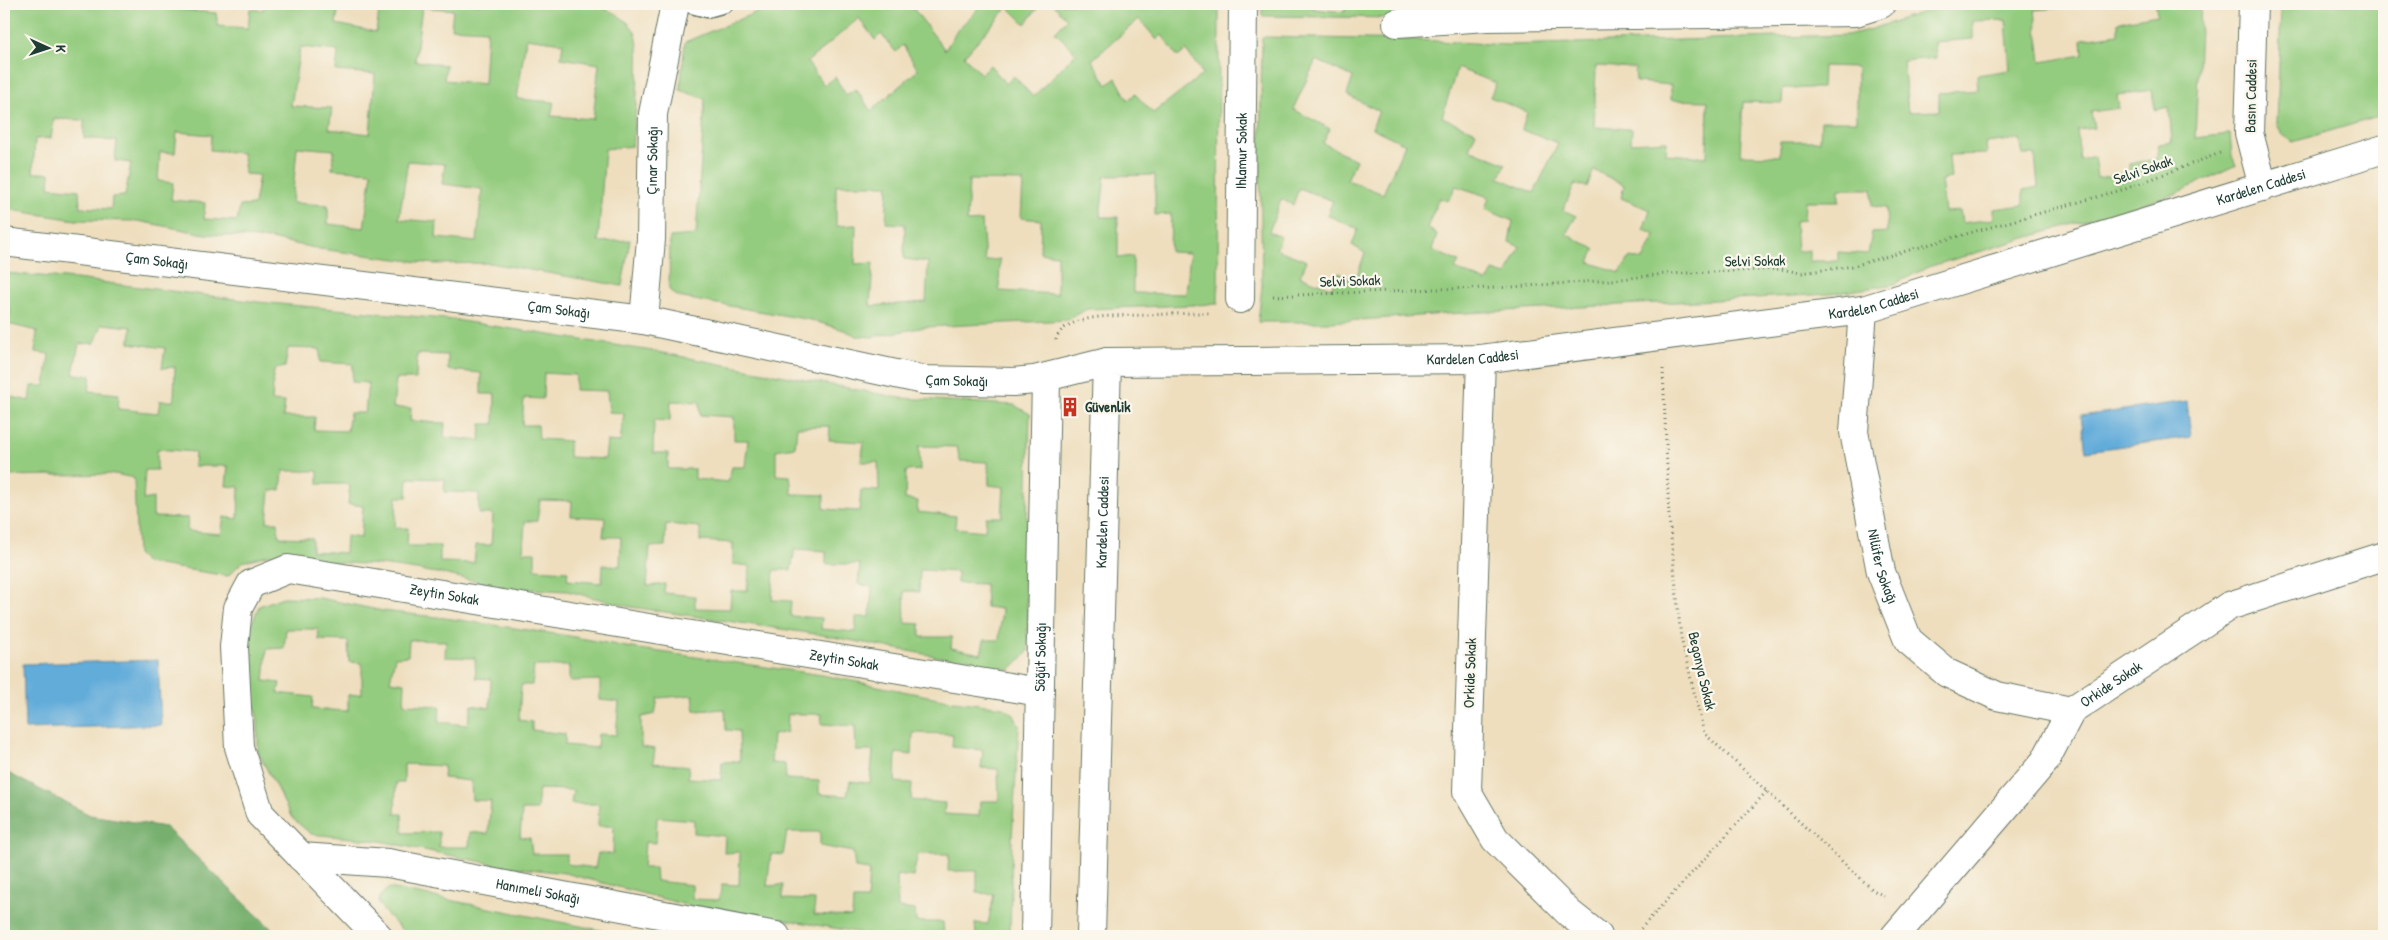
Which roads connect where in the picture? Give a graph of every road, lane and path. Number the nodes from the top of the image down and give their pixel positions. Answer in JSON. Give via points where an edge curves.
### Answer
{"nodes":[{"id":1,"x":675,"y":4,"type":"edge"},
{"id":2,"x":688,"y":4,"type":"edge"},
{"id":3,"x":725,"y":4,"type":"edge"},
{"id":4,"x":1243,"y":4,"type":"edge"},
{"id":5,"x":1881,"y":4,"type":"edge"},
{"id":6,"x":2253,"y":4,"type":"edge"},
{"id":7,"x":1527,"y":10,"type":"edge"},
{"id":8,"x":1397,"y":23,"type":"dead end"},
{"id":9,"x":2251,"y":142,"type":"junction"},
{"id":10,"x":2384,"y":150,"type":"edge"},
{"id":11,"x":2263,"y":187,"type":"junction"},
{"id":12,"x":4,"y":242,"type":"edge"},
{"id":13,"x":1240,"y":299,"type":"junction"},
{"id":14,"x":1863,"y":310,"type":"junction"},
{"id":15,"x":644,"y":320,"type":"junction"},
{"id":16,"x":1663,"y":335,"type":"junction"},
{"id":17,"x":1480,"y":359,"type":"junction"},
{"id":18,"x":1107,"y":362,"type":"junction"},
{"id":19,"x":1046,"y":379,"type":"junction"},
{"id":20,"x":2384,"y":556,"type":"edge"},
{"id":21,"x":1040,"y":692,"type":"junction"},
{"id":22,"x":2072,"y":711,"type":"junction"},
{"id":23,"x":1767,"y":791,"type":"junction"},
{"id":24,"x":300,"y":857,"type":"junction"},
{"id":25,"x":1915,"y":912,"type":"junction"},
{"id":26,"x":378,"y":936,"type":"edge"},
{"id":27,"x":776,"y":936,"type":"edge"},
{"id":28,"x":1035,"y":936,"type":"edge"},
{"id":29,"x":1091,"y":936,"type":"edge"},
{"id":30,"x":1598,"y":936,"type":"edge"},
{"id":31,"x":1634,"y":936,"type":"edge"},
{"id":32,"x":1895,"y":936,"type":"edge"}],
"edges":[{"from":1,"to":15,"type":"street","name":"Çınar Sokağı","via":[[653,114]]},
{"from":2,"to":3,"type":"lane","via":[[707,9]]},
{"from":4,"to":13,"type":"street","name":"Ihlamur Sokak"},
{"from":5,"to":7,"type":"street","via":[[1856,12]]},
{"from":6,"to":9,"type":"street","name":"Basın Caddesi"},
{"from":7,"to":8,"type":"street"},
{"from":9,"to":11,"type":"street","name":"Basın Caddesi"},
{"from":9,"to":13,"type":"path","name":"Selvi Sokak","via":[[2125,189],[1853,266],[1801,273],[1781,269],[1665,274],[1498,288],[1312,293]]},
{"from":10,"to":11,"type":"street","name":"Kardelen Caddesi"},
{"from":11,"to":14,"type":"street","name":"Kardelen Caddesi"},
{"from":12,"to":15,"type":"street","name":"Çam Sokağı"},
{"from":13,"to":19,"type":"path","via":[[1220,312],[1110,314],[1071,325],[1057,335]]},
{"from":14,"to":16,"type":"street","name":"Kardelen Caddesi"},
{"from":14,"to":22,"type":"street","name":"Nilüfer Sokağı","via":[[1854,432],[1881,572],[1908,640],[1948,672],[1997,696]]},
{"from":15,"to":19,"type":"street","name":"Çam Sokağı","via":[[924,380],[1013,382]]},
{"from":16,"to":17,"type":"street","name":"Kardelen Caddesi"},
{"from":16,"to":23,"type":"path","name":"Begonya Sokak","via":[[1669,517],[1681,638],[1704,733]]},
{"from":17,"to":18,"type":"street","name":"Kardelen Caddesi"},
{"from":17,"to":30,"type":"street","name":"Orkide Sokak","via":[[1467,791],[1495,839],[1569,913]]},
{"from":18,"to":19,"type":"street","name":"Çam Sokağı"},
{"from":18,"to":29,"type":"street","name":"Kardelen Caddesi"},
{"from":19,"to":21,"type":"street","name":"Söğüt Sokağı"},
{"from":20,"to":22,"type":"street","name":"Orkide Sokak","via":[[2229,606]]},
{"from":21,"to":24,"type":"street","name":"Zeytin Sokak","via":[[288,569],[251,584],[238,608],[234,647],[239,747],[260,814]]},
{"from":21,"to":28,"type":"street","name":"Söğüt Sokağı"},
{"from":22,"to":25,"type":"street","name":"Orkide Sokak","via":[[2045,761]]},
{"from":23,"to":25,"type":"path","name":"Begonya Sokak","via":[[1873,890]]},
{"from":23,"to":31,"type":"path"},
{"from":24,"to":26,"type":"street","name":"Zeytin Sokak"},
{"from":24,"to":27,"type":"street","name":"Hanımeli Sokağı","via":[[398,865]]},
{"from":25,"to":32,"type":"street","name":"Orkide Sokak"}]}
